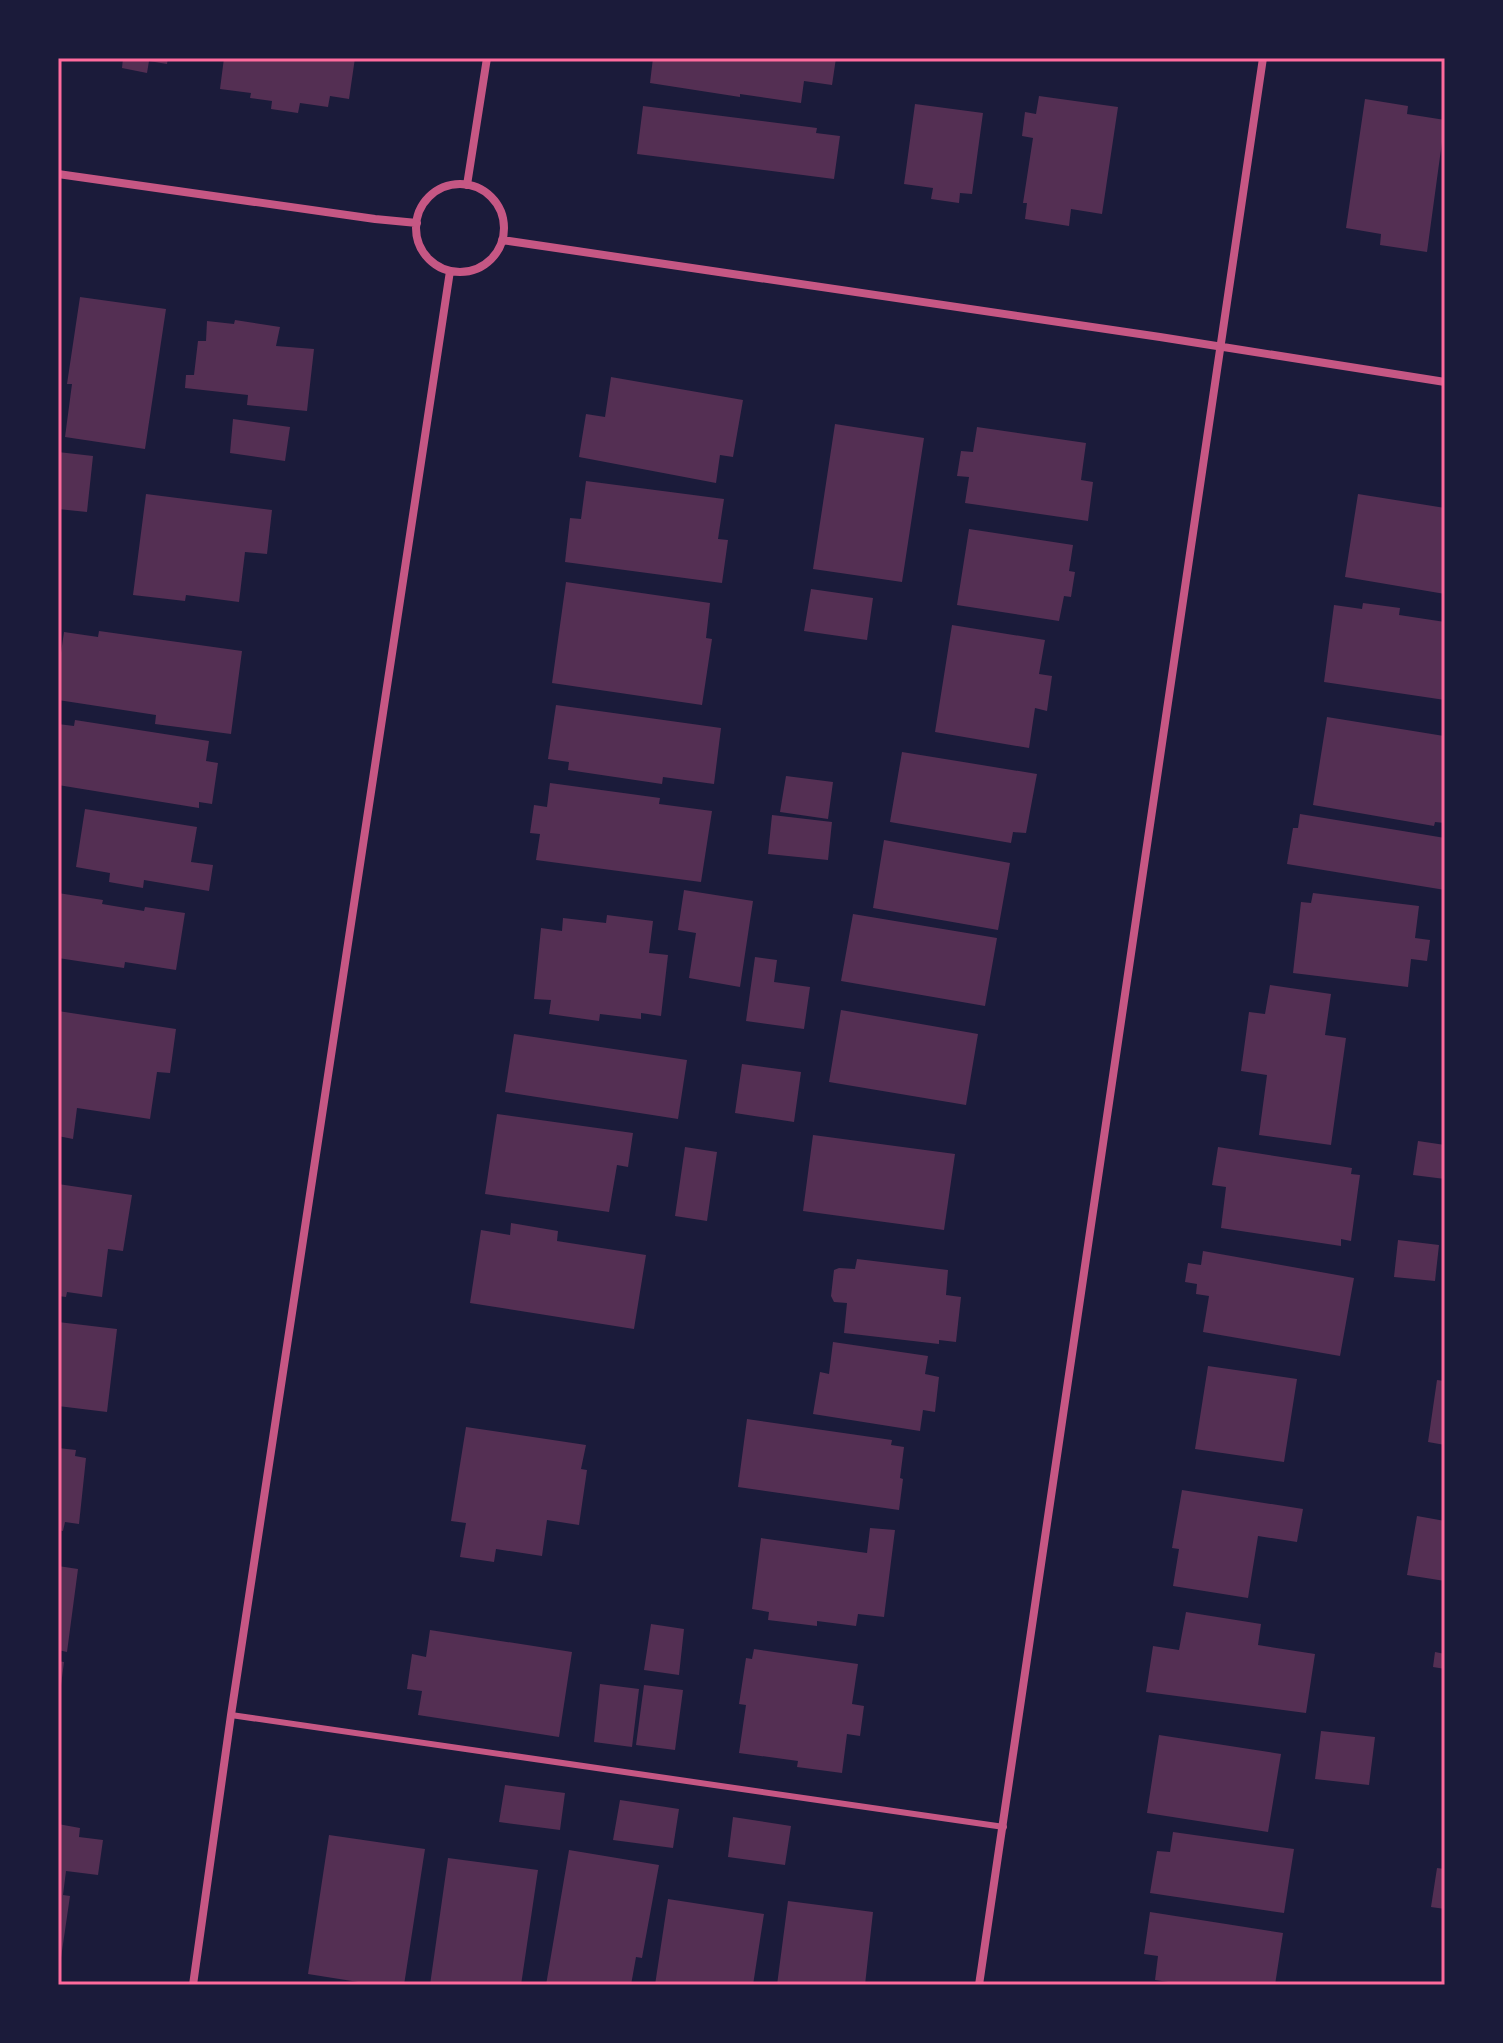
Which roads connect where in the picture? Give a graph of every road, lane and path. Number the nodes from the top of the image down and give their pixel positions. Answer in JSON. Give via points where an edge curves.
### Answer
{"nodes":[{"id":1,"x":487,"y":58,"type":"edge"},
{"id":2,"x":1263,"y":58,"type":"edge"},
{"id":3,"x":58,"y":174,"type":"edge"},
{"id":4,"x":467,"y":185,"type":"junction"},
{"id":5,"x":417,"y":223,"type":"junction"},
{"id":6,"x":502,"y":240,"type":"junction"},
{"id":7,"x":450,"y":271,"type":"junction"},
{"id":8,"x":1220,"y":347,"type":"junction"},
{"id":9,"x":1445,"y":382,"type":"edge"},
{"id":10,"x":231,"y":1715,"type":"junction"},
{"id":11,"x":1004,"y":1827,"type":"junction"},
{"id":12,"x":193,"y":1985,"type":"edge"},
{"id":13,"x":979,"y":1985,"type":"edge"}],
"edges":[{"from":1,"to":4,"type":"street"},
{"from":2,"to":8,"type":"street"},
{"from":3,"to":5,"type":"street"},
{"from":4,"to":5,"type":"street","via":[[436,191],[425,201]]},
{"from":4,"to":6,"type":"street","via":[[488,193],[498,205]]},
{"from":5,"to":7,"type":"street","via":[[425,254]]},
{"from":6,"to":7,"type":"street","via":[[491,260],[478,268]]},
{"from":6,"to":8,"type":"street"},
{"from":7,"to":10,"type":"street"},
{"from":8,"to":9,"type":"street"},
{"from":8,"to":11,"type":"street"},
{"from":10,"to":11,"type":"lane"},
{"from":10,"to":12,"type":"street"},
{"from":11,"to":13,"type":"street"}]}
